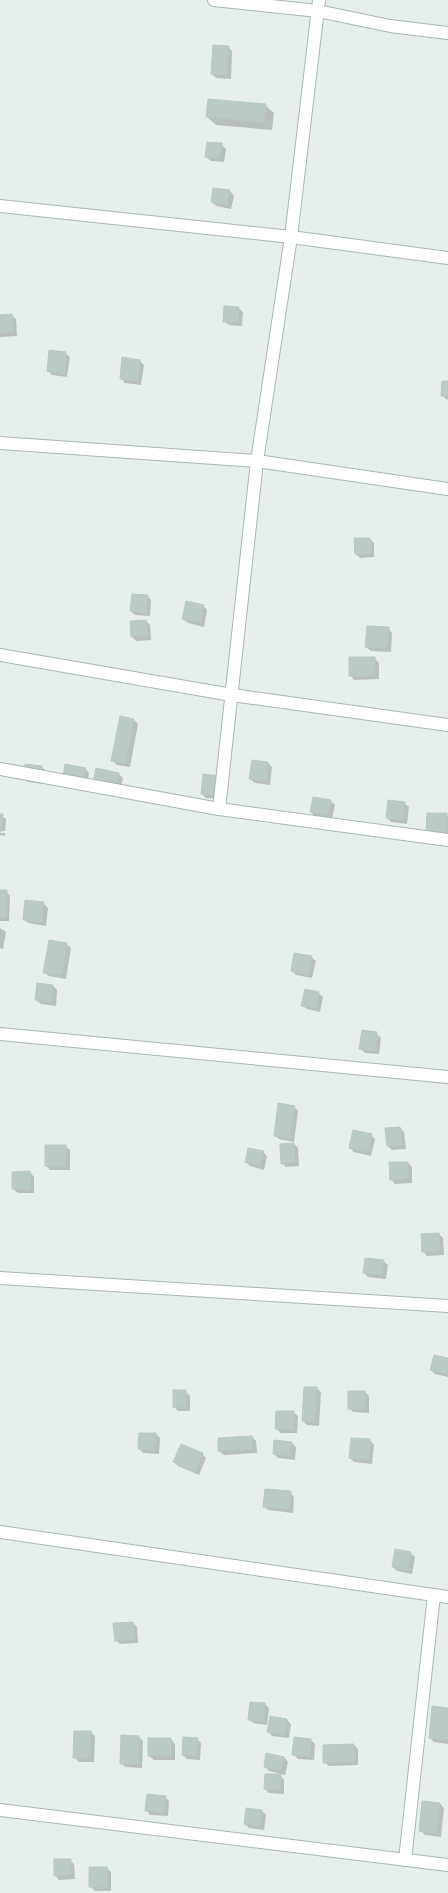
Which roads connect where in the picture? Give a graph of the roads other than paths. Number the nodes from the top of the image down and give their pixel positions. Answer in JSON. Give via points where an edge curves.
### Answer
{"nodes":[{"id":1,"x":214,"y":0,"type":"edge"},
{"id":2,"x":319,"y":6,"type":"edge"},
{"id":3,"x":448,"y":33,"type":"edge"},
{"id":4,"x":0,"y":206,"type":"edge"},
{"id":5,"x":291,"y":237,"type":"junction"},
{"id":6,"x":448,"y":258,"type":"edge"},
{"id":7,"x":0,"y":443,"type":"edge"},
{"id":8,"x":257,"y":461,"type":"junction"},
{"id":9,"x":448,"y":489,"type":"edge"},
{"id":10,"x":0,"y":655,"type":"edge"},
{"id":11,"x":232,"y":695,"type":"junction"},
{"id":12,"x":448,"y":725,"type":"edge"},
{"id":13,"x":0,"y":769,"type":"edge"},
{"id":14,"x":219,"y":809,"type":"junction"},
{"id":15,"x":448,"y":840,"type":"edge"},
{"id":16,"x":0,"y":1034,"type":"edge"},
{"id":17,"x":448,"y":1077,"type":"edge"},
{"id":18,"x":0,"y":1278,"type":"edge"},
{"id":19,"x":448,"y":1306,"type":"edge"},
{"id":20,"x":0,"y":1532,"type":"edge"},
{"id":21,"x":434,"y":1595,"type":"junction"},
{"id":22,"x":448,"y":1597,"type":"edge"},
{"id":23,"x":0,"y":1810,"type":"edge"},
{"id":24,"x":405,"y":1860,"type":"junction"},
{"id":25,"x":448,"y":1865,"type":"edge"}],
"edges":[{"from":1,"to":2,"type":"street"},
{"from":2,"to":3,"type":"street","via":[[390,26]]},
{"from":2,"to":5,"type":"street"},
{"from":4,"to":5,"type":"street"},
{"from":5,"to":6,"type":"street"},
{"from":5,"to":8,"type":"street"},
{"from":7,"to":8,"type":"street"},
{"from":8,"to":9,"type":"street"},
{"from":8,"to":11,"type":"street"},
{"from":10,"to":11,"type":"street"},
{"from":11,"to":12,"type":"street"},
{"from":11,"to":14,"type":"street"},
{"from":13,"to":14,"type":"street"},
{"from":14,"to":15,"type":"street"},
{"from":16,"to":17,"type":"street"},
{"from":18,"to":19,"type":"street"},
{"from":20,"to":21,"type":"street"},
{"from":21,"to":22,"type":"street"},
{"from":21,"to":24,"type":"street"},
{"from":23,"to":24,"type":"street"},
{"from":24,"to":25,"type":"street"}]}
